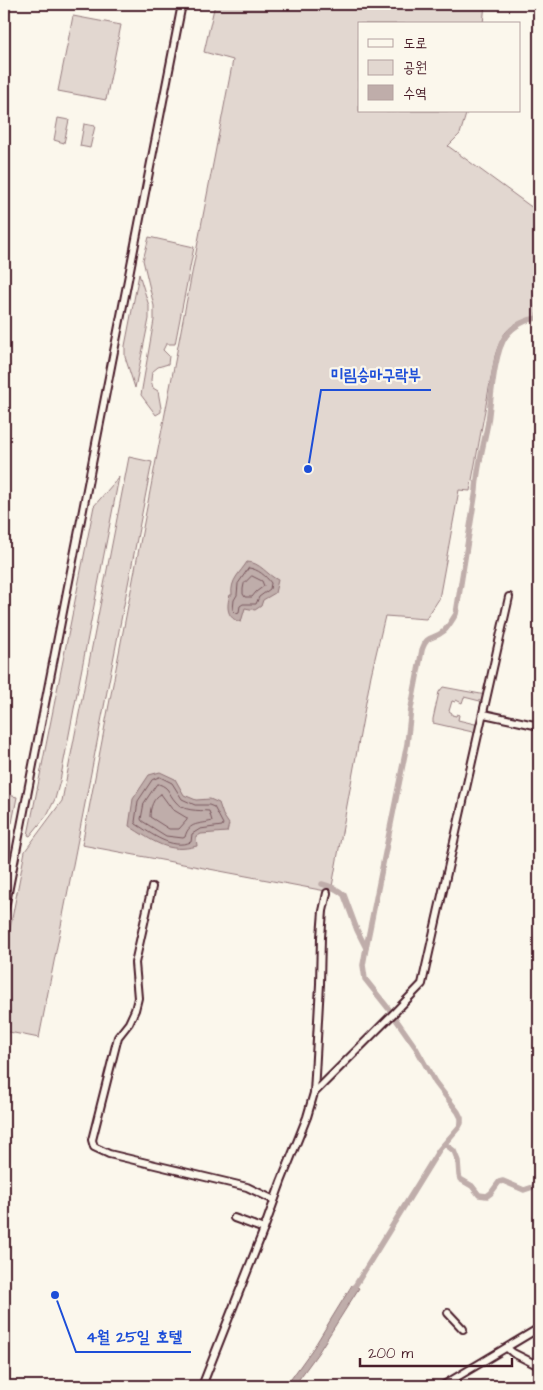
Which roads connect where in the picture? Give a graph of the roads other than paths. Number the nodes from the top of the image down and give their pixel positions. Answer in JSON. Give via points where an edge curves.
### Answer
{"nodes":[{"id":1,"x":182,"y":4,"type":"edge"},
{"id":2,"x":510,"y":597,"type":"dead end"},
{"id":3,"x":484,"y":714,"type":"junction"},
{"id":4,"x":539,"y":726,"type":"edge"},
{"id":5,"x":152,"y":887,"type":"dead end"},
{"id":6,"x":327,"y":893,"type":"dead end"},
{"id":7,"x":4,"y":913,"type":"edge"},
{"id":8,"x":314,"y":1093,"type":"junction"},
{"id":9,"x":274,"y":1200,"type":"junction"},
{"id":10,"x":234,"y":1218,"type":"dead end"},
{"id":11,"x":264,"y":1229,"type":"junction"},
{"id":12,"x":448,"y":1313,"type":"dead end"},
{"id":13,"x":539,"y":1328,"type":"edge"},
{"id":14,"x":463,"y":1329,"type":"dead end"},
{"id":15,"x":507,"y":1348,"type":"junction"},
{"id":16,"x":539,"y":1366,"type":"edge"},
{"id":17,"x":202,"y":1386,"type":"edge"},
{"id":18,"x":442,"y":1386,"type":"edge"}],
"edges":[{"from":1,"to":7,"type":"street"},
{"from":2,"to":3,"type":"street"},
{"from":3,"to":4,"type":"street"},
{"from":3,"to":8,"type":"street","via":[[422,984]]},
{"from":5,"to":9,"type":"street","via":[[136,963],[138,998],[129,1023],[118,1037],[92,1140],[94,1147],[109,1154],[248,1187]]},
{"from":6,"to":8,"type":"street","via":[[321,937]]},
{"from":8,"to":9,"type":"street"},
{"from":9,"to":11,"type":"street"},
{"from":10,"to":11,"type":"street"},
{"from":11,"to":17,"type":"street"},
{"from":12,"to":14,"type":"street"},
{"from":13,"to":15,"type":"street"},
{"from":15,"to":16,"type":"street"},
{"from":15,"to":18,"type":"street"}]}
